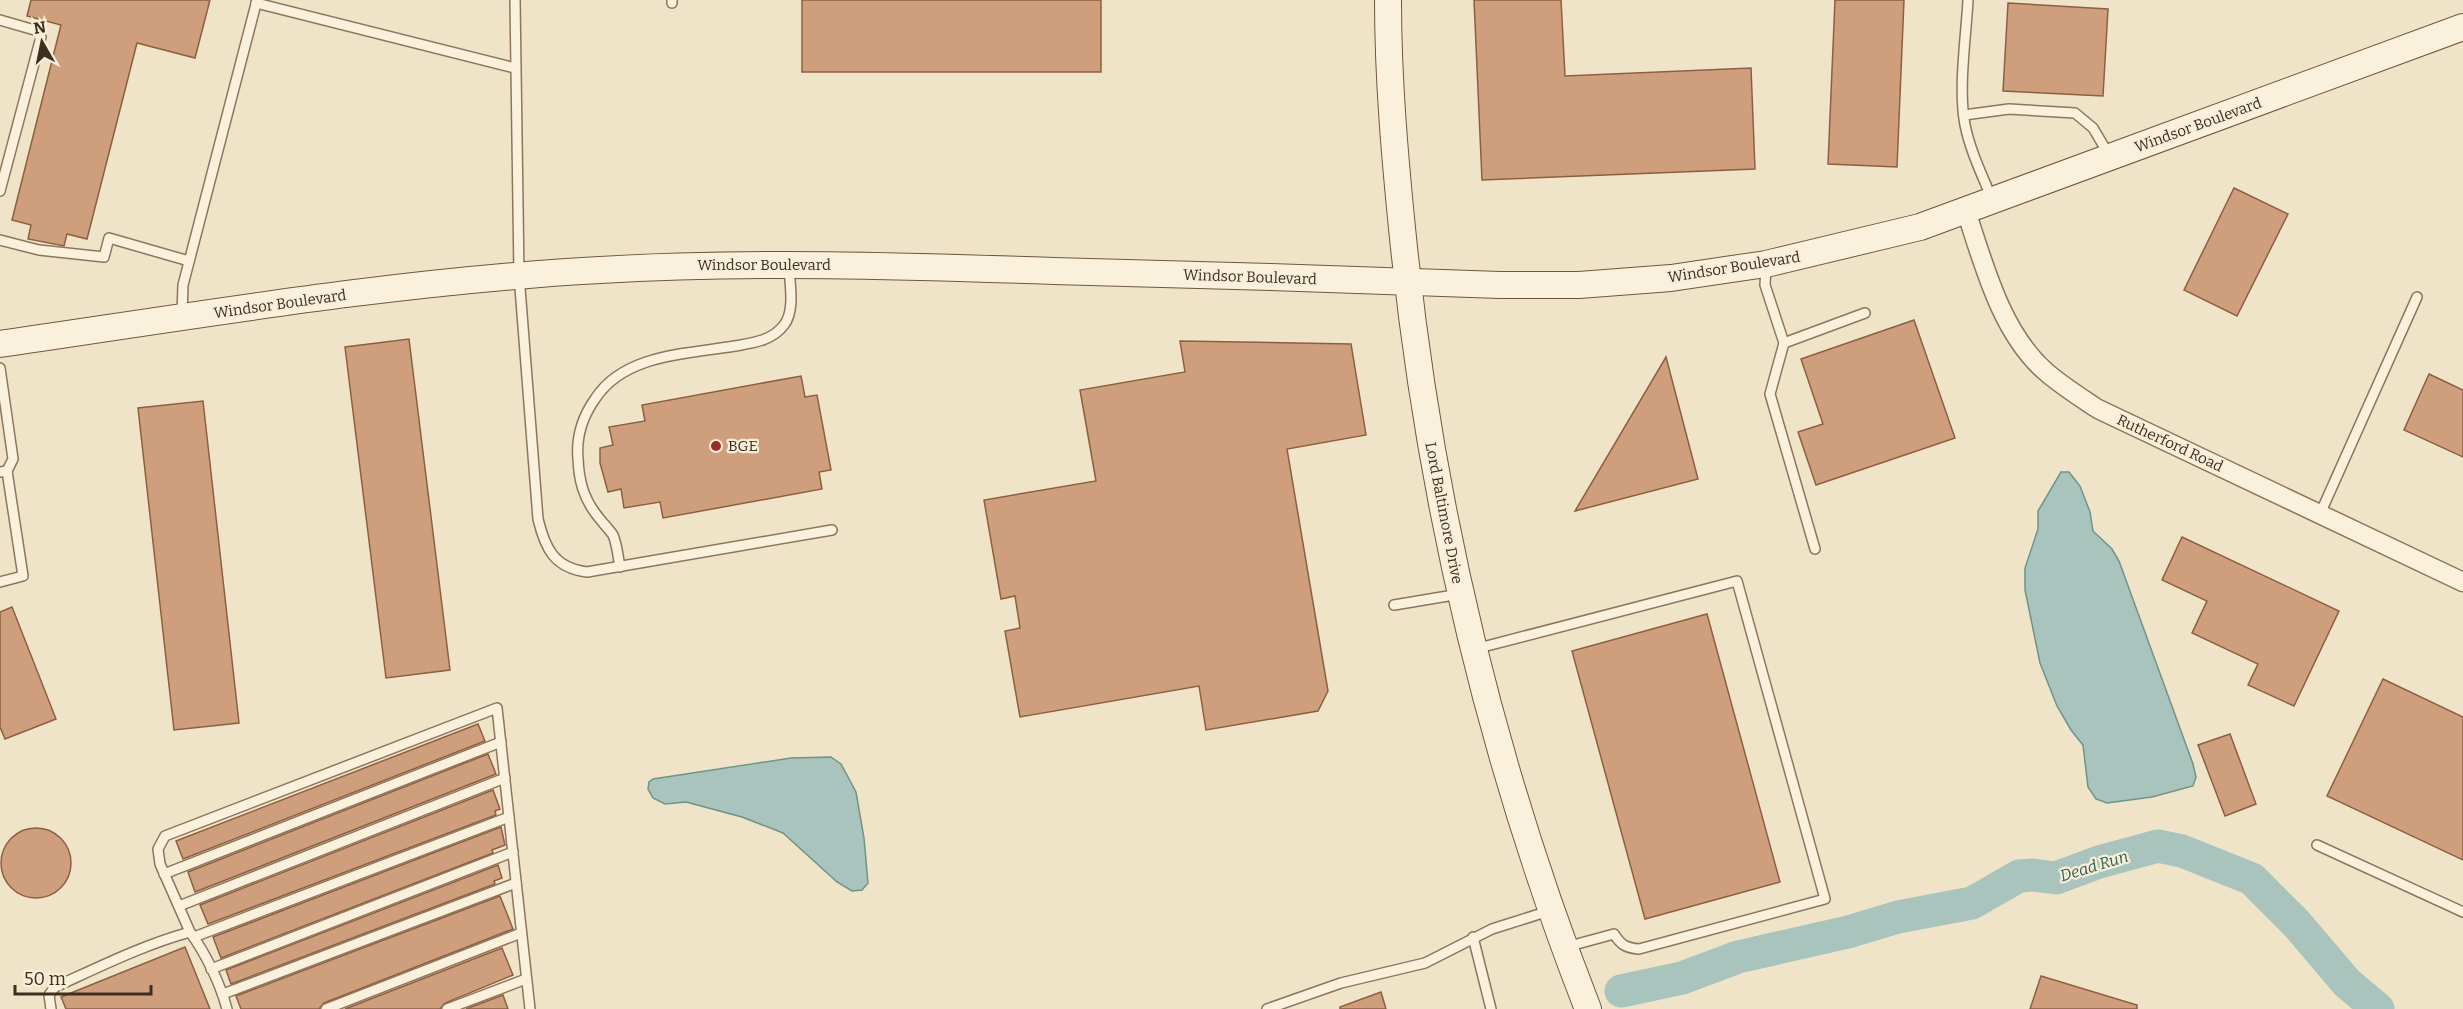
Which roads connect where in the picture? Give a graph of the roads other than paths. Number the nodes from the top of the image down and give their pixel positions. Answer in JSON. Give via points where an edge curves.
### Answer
{"nodes":[{"id":1,"x":515,"y":0,"type":"edge"},
{"id":2,"x":1388,"y":0,"type":"edge"},
{"id":3,"x":1968,"y":0,"type":"edge"},
{"id":4,"x":256,"y":2,"type":"edge"},
{"id":5,"x":0,"y":20,"type":"edge"},
{"id":6,"x":2463,"y":27,"type":"edge"},
{"id":7,"x":515,"y":68,"type":"junction"},
{"id":8,"x":1964,"y":115,"type":"junction"},
{"id":9,"x":2110,"y":157,"type":"junction"},
{"id":10,"x":0,"y":191,"type":"edge"},
{"id":11,"x":1993,"y":201,"type":"junction"},
{"id":12,"x":1966,"y":211,"type":"junction"},
{"id":13,"x":0,"y":240,"type":"edge"},
{"id":14,"x":189,"y":261,"type":"junction"},
{"id":15,"x":1766,"y":264,"type":"junction"},
{"id":16,"x":789,"y":265,"type":"junction"},
{"id":17,"x":519,"y":275,"type":"junction"},
{"id":18,"x":1407,"y":282,"type":"junction"},
{"id":19,"x":2417,"y":297,"type":"dead end"},
{"id":20,"x":1865,"y":314,"type":"dead end"},
{"id":21,"x":182,"y":318,"type":"junction"},
{"id":22,"x":1784,"y":343,"type":"junction"},
{"id":23,"x":0,"y":344,"type":"edge"},
{"id":24,"x":0,"y":368,"type":"edge"},
{"id":25,"x":2,"y":397,"type":"edge"},
{"id":26,"x":4,"y":471,"type":"edge"},
{"id":27,"x":2320,"y":514,"type":"junction"},
{"id":28,"x":832,"y":530,"type":"dead end"},
{"id":29,"x":1815,"y":549,"type":"dead end"},
{"id":30,"x":620,"y":567,"type":"junction"},
{"id":31,"x":0,"y":582,"type":"edge"},
{"id":32,"x":2463,"y":582,"type":"edge"},
{"id":33,"x":1460,"y":594,"type":"junction"},
{"id":34,"x":1394,"y":605,"type":"dead end"},
{"id":35,"x":1473,"y":649,"type":"junction"},
{"id":36,"x":501,"y":742,"type":"junction"},
{"id":37,"x":505,"y":778,"type":"junction"},
{"id":38,"x":509,"y":817,"type":"junction"},
{"id":39,"x":2317,"y":845,"type":"dead end"},
{"id":40,"x":513,"y":852,"type":"junction"},
{"id":41,"x":164,"y":873,"type":"junction"},
{"id":42,"x":516,"y":883,"type":"junction"},
{"id":43,"x":178,"y":906,"type":"junction"},
{"id":44,"x":1551,"y":910,"type":"junction"},
{"id":45,"x":2463,"y":912,"type":"edge"},
{"id":46,"x":521,"y":933,"type":"junction"},
{"id":47,"x":192,"y":935,"type":"junction"},
{"id":48,"x":1473,"y":937,"type":"junction"},
{"id":49,"x":1565,"y":948,"type":"junction"},
{"id":50,"x":211,"y":969,"type":"junction"},
{"id":51,"x":526,"y":980,"type":"junction"},
{"id":52,"x":223,"y":994,"type":"junction"},
{"id":53,"x":51,"y":1009,"type":"edge"},
{"id":54,"x":227,"y":1009,"type":"edge"},
{"id":55,"x":326,"y":1009,"type":"edge"},
{"id":56,"x":447,"y":1009,"type":"edge"},
{"id":57,"x":530,"y":1009,"type":"edge"},
{"id":58,"x":1267,"y":1009,"type":"edge"},
{"id":59,"x":1491,"y":1009,"type":"edge"},
{"id":60,"x":1588,"y":1009,"type":"edge"}],
"edges":[{"from":1,"to":7,"type":"lane"},
{"from":2,"to":18,"type":"main road","name":"Lord Baltimore Drive","via":[[1394,154]]},
{"from":3,"to":8,"type":"lane"},
{"from":4,"to":7,"type":"lane"},
{"from":4,"to":14,"type":"lane"},
{"from":5,"to":10,"type":"lane","via":[[38,31],[41,37]]},
{"from":6,"to":9,"type":"main road","name":"Windsor Boulevard"},
{"from":7,"to":17,"type":"lane"},
{"from":8,"to":9,"type":"lane","via":[[2009,109],[2075,113],[2093,128]]},
{"from":8,"to":11,"type":"lane","via":[[1969,140]]},
{"from":9,"to":11,"type":"main road","name":"Windsor Boulevard"},
{"from":11,"to":12,"type":"main road","name":"Windsor Boulevard"},
{"from":12,"to":15,"type":"main road","name":"Windsor Boulevard","via":[[1920,227]]},
{"from":12,"to":27,"type":"street","name":"Rutherford Road","via":[[2006,317],[2044,370],[2098,409]]},
{"from":13,"to":14,"type":"lane","via":[[39,250],[104,257],[109,238]]},
{"from":14,"to":21,"type":"lane","via":[[183,285]]},
{"from":15,"to":18,"type":"main road","name":"Windsor Boulevard","via":[[1671,278],[1579,285]]},
{"from":15,"to":22,"type":"lane","via":[[1765,285]]},
{"from":16,"to":17,"type":"main road","name":"Windsor Boulevard"},
{"from":16,"to":18,"type":"main road","name":"Windsor Boulevard"},
{"from":16,"to":30,"type":"lane","via":[[790,315],[774,335],[758,342],[632,366],[606,385],[586,412],[579,433],[579,480],[585,497],[613,536]]},
{"from":17,"to":21,"type":"main road","name":"Windsor Boulevard"},
{"from":17,"to":30,"type":"lane","via":[[538,519],[543,539],[551,553],[573,570]]},
{"from":18,"to":33,"type":"main road","name":"Lord Baltimore Drive","via":[[1423,404]]},
{"from":19,"to":27,"type":"lane"},
{"from":20,"to":22,"type":"lane"},
{"from":21,"to":23,"type":"main road","name":"Windsor Boulevard"},
{"from":22,"to":29,"type":"lane","via":[[1770,394]]},
{"from":24,"to":25,"type":"lane"},
{"from":25,"to":26,"type":"lane","via":[[13,459]]},
{"from":26,"to":31,"type":"lane","via":[[23,576]]},
{"from":27,"to":32,"type":"street","name":"Rutherford Road"},
{"from":28,"to":30,"type":"lane"},
{"from":33,"to":34,"type":"lane"},
{"from":33,"to":35,"type":"main road","name":"Lord Baltimore Drive"},
{"from":35,"to":44,"type":"main road","name":"Lord Baltimore Drive","via":[[1524,832]]},
{"from":35,"to":49,"type":"lane","via":[[1737,581],[1825,899],[1639,949],[1627,948],[1614,934]]},
{"from":36,"to":37,"type":"lane"},
{"from":36,"to":41,"type":"lane"},
{"from":36,"to":41,"type":"lane","via":[[497,708],[165,836],[158,849]]},
{"from":37,"to":38,"type":"lane"},
{"from":37,"to":43,"type":"lane"},
{"from":38,"to":40,"type":"lane"},
{"from":38,"to":47,"type":"lane"},
{"from":39,"to":45,"type":"lane"},
{"from":40,"to":42,"type":"lane"},
{"from":40,"to":50,"type":"lane"},
{"from":41,"to":43,"type":"lane"},
{"from":42,"to":46,"type":"lane"},
{"from":42,"to":52,"type":"lane"},
{"from":43,"to":47,"type":"lane"},
{"from":44,"to":48,"type":"lane"},
{"from":44,"to":49,"type":"main road","name":"Lord Baltimore Drive"},
{"from":46,"to":51,"type":"lane"},
{"from":46,"to":55,"type":"lane"},
{"from":47,"to":50,"type":"lane"},
{"from":47,"to":53,"type":"lane","via":[[165,939],[55,987],[49,994]]},
{"from":48,"to":58,"type":"lane","via":[[1425,963],[1341,982]]},
{"from":48,"to":59,"type":"lane"},
{"from":49,"to":60,"type":"main road","name":"Lord Baltimore Drive"},
{"from":50,"to":52,"type":"lane"},
{"from":51,"to":56,"type":"lane"},
{"from":51,"to":57,"type":"lane"},
{"from":52,"to":54,"type":"lane"}]}
